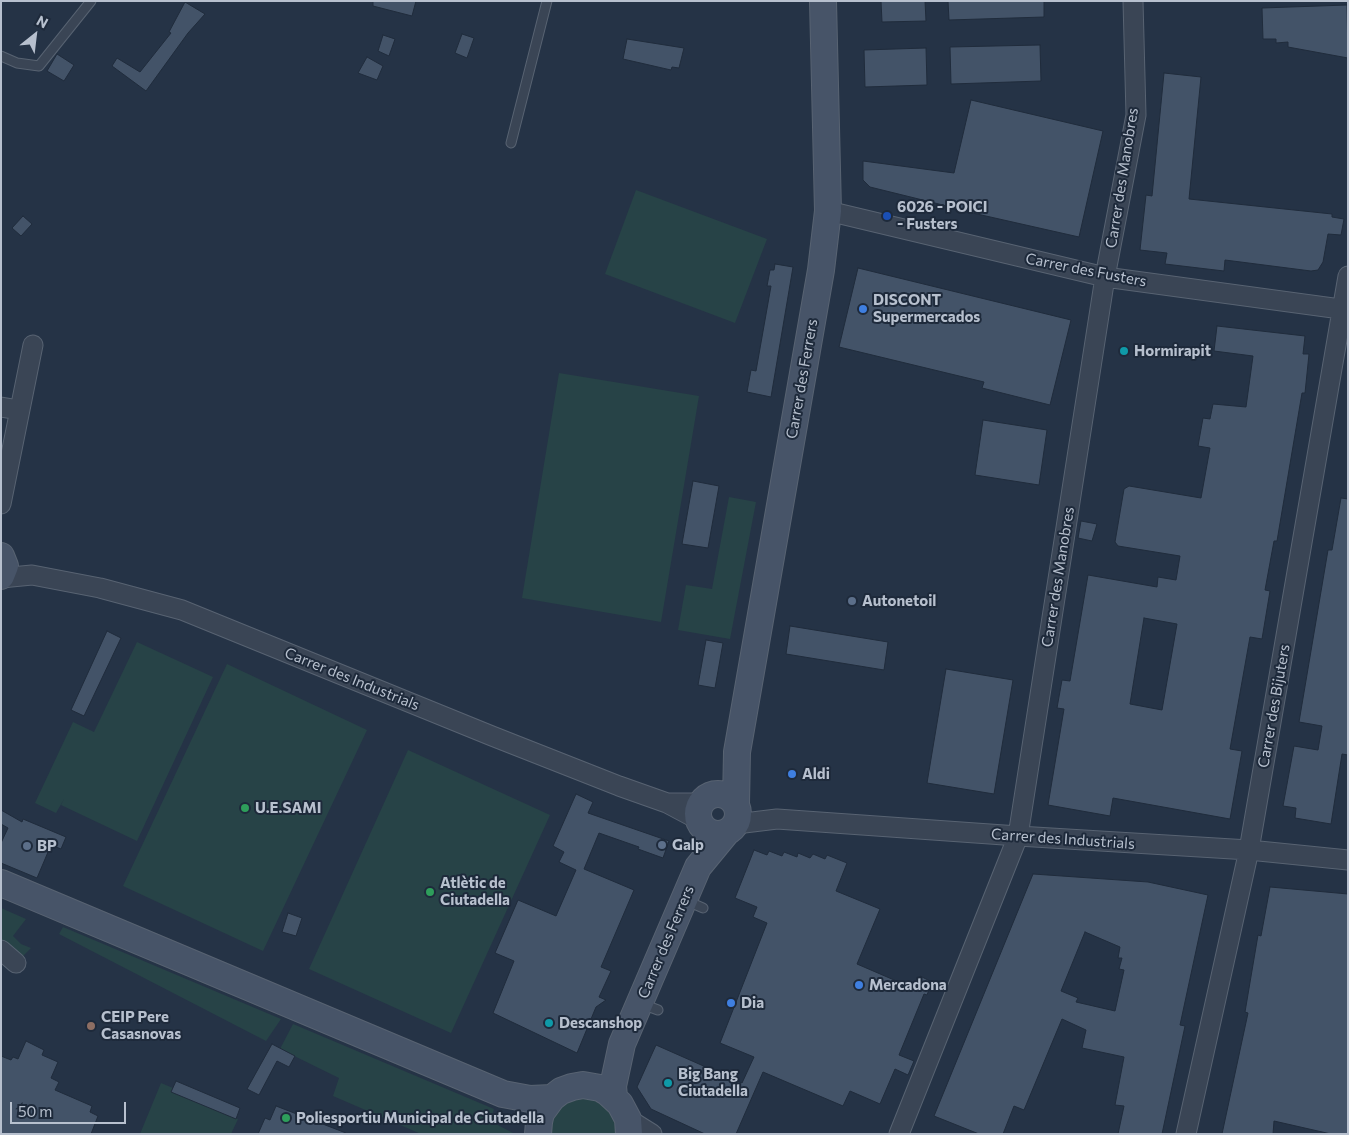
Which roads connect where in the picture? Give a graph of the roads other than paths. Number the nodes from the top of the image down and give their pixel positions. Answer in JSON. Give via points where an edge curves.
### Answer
{"nodes":[{"id":1,"x":91,"y":1,"type":"edge"},
{"id":2,"x":547,"y":1,"type":"edge"},
{"id":3,"x":823,"y":1,"type":"edge"},
{"id":4,"x":1132,"y":1,"type":"edge"},
{"id":5,"x":1,"y":56,"type":"edge"},
{"id":6,"x":511,"y":143,"type":"dead end"},
{"id":7,"x":828,"y":211,"type":"junction"},
{"id":8,"x":1348,"y":276,"type":"edge"},
{"id":9,"x":1105,"y":277,"type":"junction"},
{"id":10,"x":1345,"y":309,"type":"edge"},
{"id":11,"x":32,"y":345,"type":"dead end"},
{"id":12,"x":10,"y":409,"type":"edge"},
{"id":13,"x":1,"y":504,"type":"edge"},
{"id":14,"x":2,"y":556,"type":"edge"},
{"id":15,"x":32,"y":575,"type":"junction"},
{"id":16,"x":1,"y":577,"type":"edge"},
{"id":17,"x":737,"y":752,"type":"junction"},
{"id":18,"x":703,"y":810,"type":"junction"},
{"id":19,"x":734,"y":817,"type":"junction"},
{"id":20,"x":1018,"y":836,"type":"junction"},
{"id":21,"x":1249,"y":850,"type":"junction"},
{"id":22,"x":1348,"y":860,"type":"edge"},
{"id":23,"x":698,"y":867,"type":"junction"},
{"id":24,"x":1,"y":883,"type":"edge"},
{"id":25,"x":1,"y":950,"type":"edge"},
{"id":26,"x":16,"y":963,"type":"dead end"},
{"id":27,"x":622,"y":1044,"type":"junction"},
{"id":28,"x":583,"y":1085,"type":"junction"},
{"id":29,"x":504,"y":1094,"type":"junction"},
{"id":30,"x":614,"y":1097,"type":"junction"},
{"id":31,"x":552,"y":1098,"type":"junction"},
{"id":32,"x":634,"y":1130,"type":"edge"},
{"id":33,"x":538,"y":1133,"type":"edge"},
{"id":34,"x":899,"y":1134,"type":"edge"},
{"id":35,"x":1186,"y":1134,"type":"edge"}],
"edges":[{"from":1,"to":5,"type":"lane","via":[[39,66],[17,63]]},
{"from":2,"to":6,"type":"lane"},
{"from":3,"to":7,"type":"street","name":"Carrer des Ferrers"},
{"from":4,"to":9,"type":"street","name":"Carrer des Manobres","via":[[1136,115]]},
{"from":7,"to":9,"type":"street","name":"Carrer des Fusters"},
{"from":7,"to":17,"type":"street","name":"Carrer des Ferrers","via":[[821,270]]},
{"from":8,"to":10,"type":"street","name":"Carrer des Bijuters"},
{"from":9,"to":10,"type":"street","name":"Carrer des Fusters"},
{"from":9,"to":20,"type":"street","name":"Carrer des Manobres"},
{"from":10,"to":21,"type":"street","name":"Carrer des Bijuters"},
{"from":11,"to":12,"type":"street"},
{"from":12,"to":13,"type":"street"},
{"from":14,"to":15,"type":"street","name":"Carrer des Industrials"},
{"from":14,"to":16,"type":"street","via":[[5,566]]},
{"from":15,"to":16,"type":"street","name":"Carrer des Industrials"},
{"from":15,"to":18,"type":"street","name":"Carrer des Industrials","via":[[100,588],[182,610],[556,761],[666,803],[694,803]]},
{"from":17,"to":18,"type":"street","name":"Carrer des Ferrers"},
{"from":17,"to":19,"type":"street","name":"Carrer des Ferrers"},
{"from":18,"to":19,"type":"street","via":[[725,794],[731,798]]},
{"from":18,"to":19,"type":"street","via":[[712,833],[719,834]]},
{"from":18,"to":23,"type":"street","name":"Carrer des Ferrers"},
{"from":19,"to":20,"type":"street","name":"Carrer des Industrials"},
{"from":19,"to":23,"type":"street","name":"Carrer des Ferrers"},
{"from":20,"to":21,"type":"street","name":"Carrer des Industrials"},
{"from":20,"to":34,"type":"street","name":"Carrer des Manobres"},
{"from":21,"to":22,"type":"street","name":"Carrer des Industrials"},
{"from":21,"to":35,"type":"street","name":"Carrer des Bijuters"},
{"from":23,"to":27,"type":"street","name":"Carrer des Ferrers","via":[[693,904],[649,1006]]},
{"from":24,"to":29,"type":"street"},
{"from":25,"to":26,"type":"street"},
{"from":27,"to":28,"type":"street","name":"Carrer des Ferrers","via":[[595,1078]]},
{"from":27,"to":30,"type":"street","name":"Carrer des Ferrers","via":[[613,1086]]},
{"from":28,"to":30,"type":"street","via":[[600,1088]]},
{"from":28,"to":31,"type":"street","via":[[561,1091]]},
{"from":29,"to":31,"type":"street"},
{"from":29,"to":33,"type":"street","via":[[532,1118]]},
{"from":30,"to":32,"type":"street"},
{"from":31,"to":33,"type":"street","via":[[542,1113]]}]}
